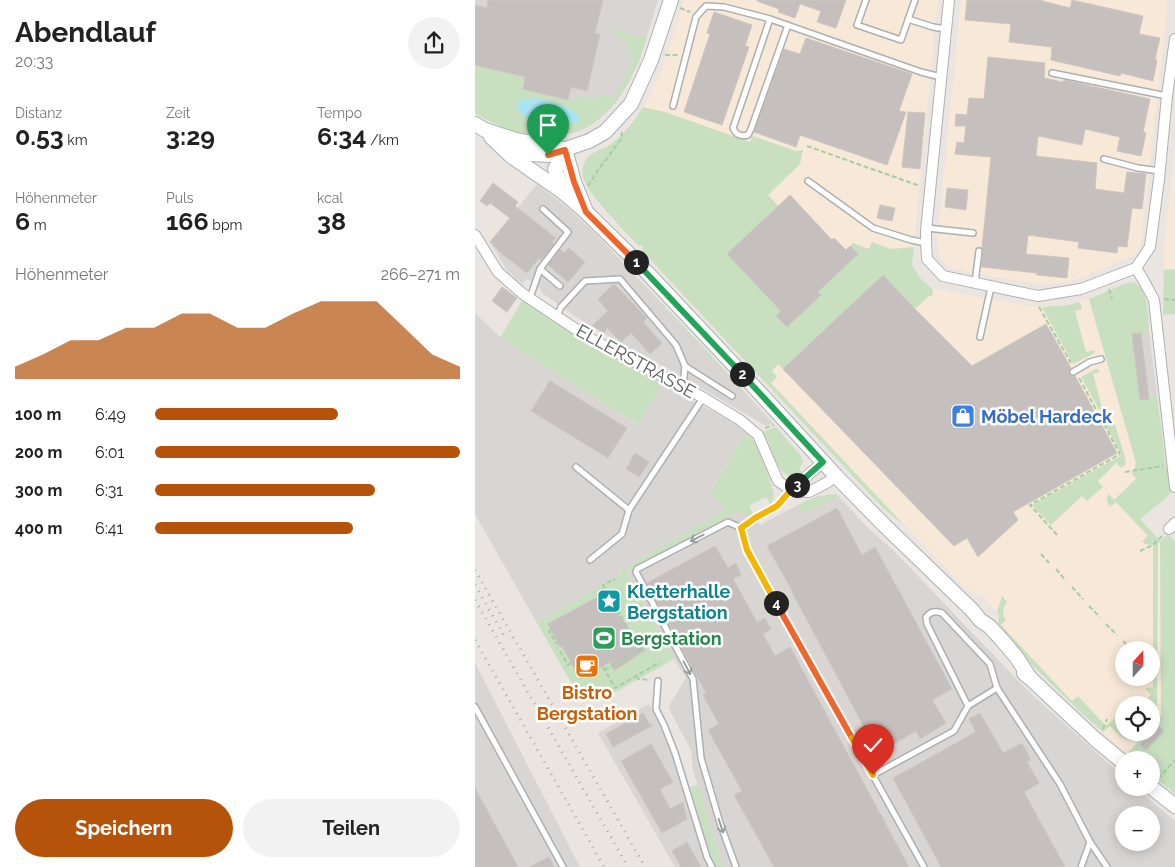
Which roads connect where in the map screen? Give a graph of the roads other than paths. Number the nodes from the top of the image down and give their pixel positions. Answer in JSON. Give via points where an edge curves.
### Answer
{"nodes":[{"id":1,"x":866,"y":0,"type":"edge"},
{"id":2,"x":915,"y":0,"type":"edge"},
{"id":3,"x":949,"y":0,"type":"edge"},
{"id":4,"x":675,"y":4,"type":"edge"},
{"id":5,"x":770,"y":19,"type":"junction"},
{"id":6,"x":908,"y":19,"type":"junction"},
{"id":7,"x":788,"y":25,"type":"junction"},
{"id":8,"x":946,"y":29,"type":"junction"},
{"id":9,"x":1175,"y":40,"type":"edge"},
{"id":10,"x":1052,"y":72,"type":"dead end"},
{"id":11,"x":941,"y":77,"type":"junction"},
{"id":12,"x":1167,"y":96,"type":"junction"},
{"id":13,"x":673,"y":106,"type":"dead end"},
{"id":14,"x":484,"y":130,"type":"edge"},
{"id":15,"x":565,"y":150,"type":"junction"},
{"id":16,"x":1104,"y":159,"type":"dead end"},
{"id":17,"x":1159,"y":171,"type":"junction"},
{"id":18,"x":808,"y":181,"type":"dead end"},
{"id":19,"x":563,"y":192,"type":"junction"},
{"id":20,"x":543,"y":209,"type":"dead end"},
{"id":21,"x":586,"y":212,"type":"junction"},
{"id":22,"x":927,"y":228,"type":"junction"},
{"id":23,"x":973,"y":233,"type":"dead end"},
{"id":24,"x":475,"y":235,"type":"edge"},
{"id":25,"x":926,"y":243,"type":"junction"},
{"id":26,"x":979,"y":251,"type":"dead end"},
{"id":27,"x":1136,"y":268,"type":"junction"},
{"id":28,"x":540,"y":270,"type":"junction"},
{"id":29,"x":975,"y":283,"type":"junction"},
{"id":30,"x":560,"y":286,"type":"dead end"},
{"id":31,"x":991,"y":287,"type":"junction"},
{"id":32,"x":530,"y":298,"type":"junction"},
{"id":33,"x":557,"y":316,"type":"junction"},
{"id":34,"x":980,"y":337,"type":"dead end"},
{"id":35,"x":1101,"y":359,"type":"dead end"},
{"id":36,"x":685,"y":366,"type":"junction"},
{"id":37,"x":1074,"y":371,"type":"road end"},
{"id":38,"x":683,"y":387,"type":"junction"},
{"id":39,"x":732,"y":396,"type":"dead end"},
{"id":40,"x":704,"y":398,"type":"junction"},
{"id":41,"x":1173,"y":453,"type":"edge"},
{"id":42,"x":823,"y":462,"type":"junction"},
{"id":43,"x":576,"y":467,"type":"dead end"},
{"id":44,"x":835,"y":476,"type":"junction"},
{"id":45,"x":1175,"y":487,"type":"edge"},
{"id":46,"x":791,"y":490,"type":"junction"},
{"id":47,"x":629,"y":510,"type":"junction"},
{"id":48,"x":741,"y":528,"type":"junction"},
{"id":49,"x":591,"y":560,"type":"dead end"},
{"id":50,"x":658,"y":681,"type":"road end"},
{"id":51,"x":997,"y":688,"type":"junction"},
{"id":52,"x":968,"y":706,"type":"junction"},
{"id":53,"x":475,"y":707,"type":"edge"},
{"id":54,"x":1115,"y":756,"type":"edge"},
{"id":55,"x":873,"y":775,"type":"junction"},
{"id":56,"x":1160,"y":790,"type":"edge"},
{"id":57,"x":1175,"y":806,"type":"edge"},
{"id":58,"x":1090,"y":842,"type":"junction"},
{"id":59,"x":563,"y":867,"type":"edge"},
{"id":60,"x":711,"y":867,"type":"edge"},
{"id":61,"x":736,"y":867,"type":"edge"},
{"id":62,"x":924,"y":867,"type":"edge"},
{"id":63,"x":1081,"y":867,"type":"edge"},
{"id":64,"x":1107,"y":867,"type":"edge"}],
"edges":[{"from":1,"to":6,"type":"lane","via":[[857,25],[901,40]]},
{"from":2,"to":6,"type":"lane"},
{"from":3,"to":8,"type":"street"},
{"from":4,"to":15,"type":"main road","via":[[631,104],[605,132]]},
{"from":5,"to":7,"type":"lane"},
{"from":5,"to":7,"type":"lane","via":[[733,128],[743,137],[751,129]]},
{"from":5,"to":13,"type":"lane","via":[[724,7],[706,6],[696,17]]},
{"from":6,"to":8,"type":"lane"},
{"from":7,"to":11,"type":"lane"},
{"from":8,"to":11,"type":"street"},
{"from":9,"to":12,"type":"street"},
{"from":10,"to":12,"type":"lane"},
{"from":11,"to":22,"type":"street"},
{"from":12,"to":17,"type":"street"},
{"from":14,"to":15,"type":"main road"},
{"from":14,"to":19,"type":"main road","via":[[511,156]]},
{"from":15,"to":19,"type":"main road","via":[[555,169]]},
{"from":15,"to":21,"type":"main road"},
{"from":16,"to":17,"type":"lane"},
{"from":17,"to":27,"type":"street","via":[[1150,248]]},
{"from":18,"to":25,"type":"lane","via":[[873,228]]},
{"from":19,"to":21,"type":"main road"},
{"from":20,"to":28,"type":"lane","via":[[568,232]]},
{"from":21,"to":42,"type":"main road","via":[[640,265]]},
{"from":22,"to":23,"type":"lane"},
{"from":22,"to":25,"type":"street"},
{"from":24,"to":32,"type":"street","name":"ELLERSTRASSE","via":[[498,272]]},
{"from":25,"to":29,"type":"street","via":[[927,259],[943,276]]},
{"from":26,"to":29,"type":"lane"},
{"from":27,"to":31,"type":"street","via":[[1081,289],[1037,296]]},
{"from":27,"to":41,"type":"street","via":[[1154,300]]},
{"from":28,"to":30,"type":"lane"},
{"from":28,"to":32,"type":"lane"},
{"from":29,"to":31,"type":"street"},
{"from":31,"to":34,"type":"lane"},
{"from":32,"to":33,"type":"street","name":"ELLERSTRASSE"},
{"from":33,"to":36,"type":"lane","via":[[561,306],[585,282],[620,279],[676,345]]},
{"from":33,"to":38,"type":"street","name":"ELLERSTRASSE","via":[[589,338]]},
{"from":35,"to":37,"type":"lane"},
{"from":36,"to":38,"type":"lane"},
{"from":36,"to":39,"type":"lane"},
{"from":38,"to":40,"type":"street","name":"ELLERSTRASSE"},
{"from":40,"to":46,"type":"street","name":"ELLERSTRASSE","via":[[758,435],[777,480]]},
{"from":40,"to":47,"type":"lane"},
{"from":41,"to":45,"type":"street"},
{"from":42,"to":44,"type":"main road"},
{"from":42,"to":46,"type":"street"},
{"from":43,"to":47,"type":"lane"},
{"from":44,"to":46,"type":"street","via":[[809,492]]},
{"from":44,"to":54,"type":"main road","via":[[1003,640],[1030,678]]},
{"from":46,"to":48,"type":"lane","via":[[777,506]]},
{"from":47,"to":49,"type":"lane","via":[[622,534]]},
{"from":48,"to":55,"type":"lane","via":[[747,550]]},
{"from":48,"to":61,"type":"lane","one_way":true,"via":[[727,522],[636,572],[693,679],[701,758]]},
{"from":50,"to":60,"type":"lane","via":[[656,709],[675,754]]},
{"from":51,"to":52,"type":"lane"},
{"from":51,"to":52,"type":"lane","via":[[991,664],[942,613],[930,613],[926,617],[927,624]]},
{"from":51,"to":58,"type":"lane","via":[[1060,784]]},
{"from":52,"to":55,"type":"lane","via":[[954,732]]},
{"from":53,"to":59,"type":"lane"},
{"from":55,"to":62,"type":"lane"},
{"from":56,"to":57,"type":"main road"},
{"from":58,"to":63,"type":"lane"},
{"from":58,"to":64,"type":"lane"}]}
